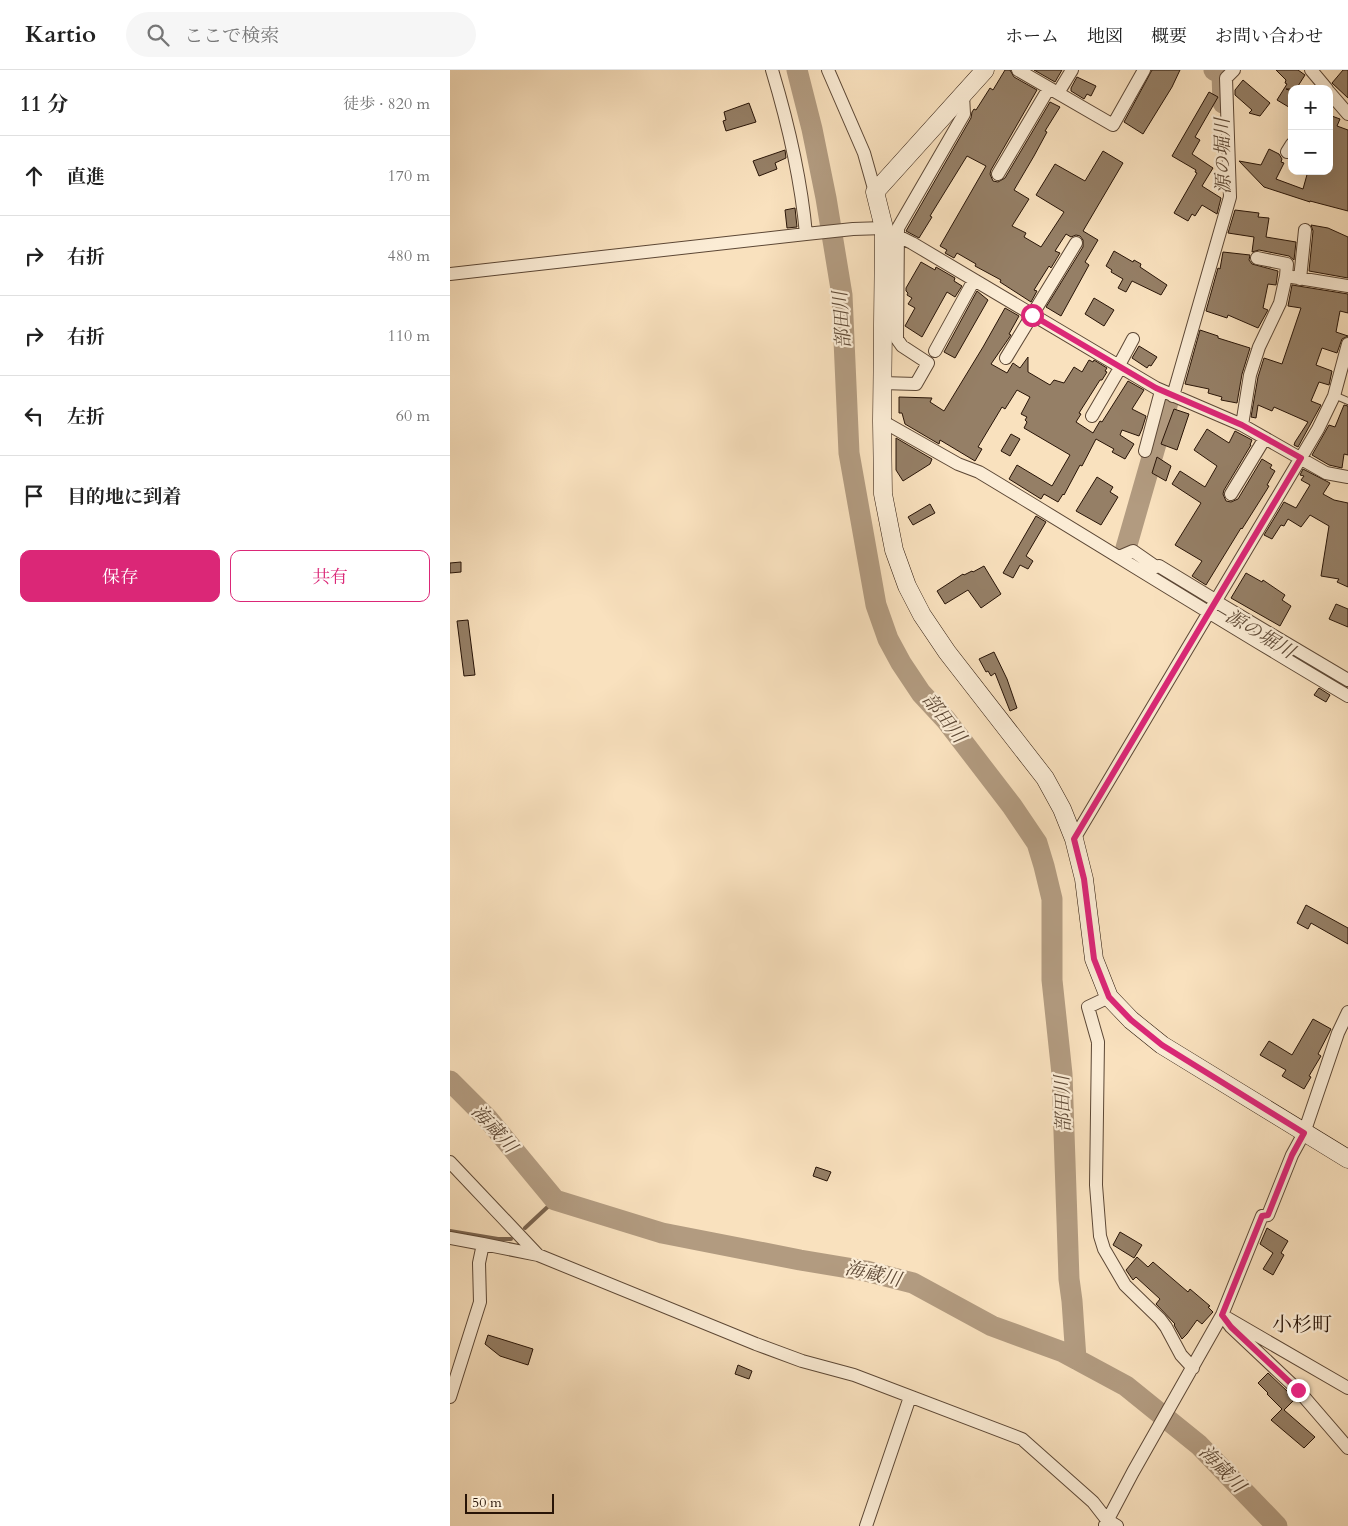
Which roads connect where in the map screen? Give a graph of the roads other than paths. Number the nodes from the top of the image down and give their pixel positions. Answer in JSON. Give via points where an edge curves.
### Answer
{"nodes":[{"id":1,"x":772,"y":70,"type":"edge"},
{"id":2,"x":828,"y":70,"type":"edge"},
{"id":3,"x":985,"y":70,"type":"edge"},
{"id":4,"x":1018,"y":70,"type":"edge"},
{"id":5,"x":1072,"y":70,"type":"edge"},
{"id":6,"x":1144,"y":70,"type":"edge"},
{"id":7,"x":1234,"y":70,"type":"edge"},
{"id":8,"x":1316,"y":72,"type":"edge"},
{"id":9,"x":1324,"y":85,"type":"edge"},
{"id":10,"x":1054,"y":91,"type":"junction"},
{"id":11,"x":963,"y":95,"type":"junction"},
{"id":12,"x":1333,"y":97,"type":"edge"},
{"id":13,"x":1348,"y":114,"type":"edge"},
{"id":14,"x":998,"y":174,"type":"dead end"},
{"id":15,"x":875,"y":192,"type":"junction"},
{"id":16,"x":1305,"y":230,"type":"dead end"},
{"id":17,"x":891,"y":232,"type":"junction"},
{"id":18,"x":811,"y":234,"type":"junction"},
{"id":19,"x":1076,"y":243,"type":"dead end"},
{"id":20,"x":1257,"y":258,"type":"dead end"},
{"id":21,"x":450,"y":274,"type":"edge"},
{"id":22,"x":1286,"y":276,"type":"junction"},
{"id":23,"x":1300,"y":278,"type":"junction"},
{"id":24,"x":974,"y":280,"type":"junction"},
{"id":25,"x":1348,"y":286,"type":"edge"},
{"id":26,"x":1032,"y":315,"type":"junction"},
{"id":27,"x":1133,"y":339,"type":"dead end"},
{"id":28,"x":1348,"y":344,"type":"edge"},
{"id":29,"x":935,"y":351,"type":"dead end"},
{"id":30,"x":1006,"y":358,"type":"dead end"},
{"id":31,"x":1119,"y":367,"type":"junction"},
{"id":32,"x":882,"y":383,"type":"junction"},
{"id":33,"x":1161,"y":391,"type":"junction"},
{"id":34,"x":1334,"y":395,"type":"junction"},
{"id":35,"x":1173,"y":396,"type":"junction"},
{"id":36,"x":1348,"y":400,"type":"edge"},
{"id":37,"x":1092,"y":416,"type":"dead end"},
{"id":38,"x":882,"y":421,"type":"junction"},
{"id":39,"x":1242,"y":425,"type":"junction"},
{"id":40,"x":1265,"y":438,"type":"junction"},
{"id":41,"x":1145,"y":451,"type":"dead end"},
{"id":42,"x":1301,"y":458,"type":"junction"},
{"id":43,"x":1348,"y":477,"type":"edge"},
{"id":44,"x":1231,"y":494,"type":"dead end"},
{"id":45,"x":1119,"y":557,"type":"junction"},
{"id":46,"x":1212,"y":606,"type":"junction"},
{"id":47,"x":1348,"y":680,"type":"edge"},
{"id":48,"x":1348,"y":696,"type":"edge"},
{"id":49,"x":1074,"y":839,"type":"junction"},
{"id":50,"x":1109,"y":997,"type":"junction"},
{"id":51,"x":1348,"y":1012,"type":"edge"},
{"id":52,"x":1304,"y":1133,"type":"junction"},
{"id":53,"x":1348,"y":1159,"type":"edge"},
{"id":54,"x":450,"y":1162,"type":"edge"},
{"id":55,"x":450,"y":1238,"type":"edge"},
{"id":56,"x":483,"y":1244,"type":"junction"},
{"id":57,"x":538,"y":1255,"type":"junction"},
{"id":58,"x":1222,"y":1315,"type":"junction"},
{"id":59,"x":1191,"y":1369,"type":"junction"},
{"id":60,"x":1348,"y":1388,"type":"edge"},
{"id":61,"x":450,"y":1397,"type":"edge"},
{"id":62,"x":910,"y":1397,"type":"junction"},
{"id":63,"x":1348,"y":1448,"type":"edge"},
{"id":64,"x":1110,"y":1524,"type":"edge"},
{"id":65,"x":866,"y":1526,"type":"edge"}],
"edges":[{"from":1,"to":18,"type":"street"},
{"from":2,"to":15,"type":"street","via":[[864,153]]},
{"from":3,"to":11,"type":"street"},
{"from":4,"to":10,"type":"street"},
{"from":5,"to":10,"type":"street"},
{"from":6,"to":10,"type":"street","via":[[1113,125]]},
{"from":7,"to":35,"type":"street","via":[[1226,78],[1230,197]]},
{"from":8,"to":9,"type":"street"},
{"from":10,"to":14,"type":"street"},
{"from":11,"to":15,"type":"street"},
{"from":11,"to":17,"type":"street","via":[[964,114],[898,228]]},
{"from":12,"to":13,"type":"street"},
{"from":15,"to":17,"type":"street"},
{"from":16,"to":23,"type":"street"},
{"from":17,"to":18,"type":"street","via":[[853,229]]},
{"from":17,"to":24,"type":"street"},
{"from":17,"to":32,"type":"street"},
{"from":17,"to":32,"type":"street","via":[[897,339],[928,363],[916,384]]},
{"from":18,"to":21,"type":"street"},
{"from":19,"to":26,"type":"street"},
{"from":20,"to":22,"type":"street","via":[[1287,264]]},
{"from":22,"to":23,"type":"street"},
{"from":22,"to":39,"type":"street","via":[[1280,303],[1250,375]]},
{"from":23,"to":25,"type":"street"},
{"from":24,"to":26,"type":"street"},
{"from":24,"to":29,"type":"street"},
{"from":26,"to":30,"type":"street"},
{"from":26,"to":31,"type":"street"},
{"from":27,"to":31,"type":"street"},
{"from":28,"to":34,"type":"street"},
{"from":31,"to":33,"type":"street"},
{"from":31,"to":37,"type":"street"},
{"from":32,"to":38,"type":"street"},
{"from":33,"to":35,"type":"street"},
{"from":33,"to":41,"type":"street"},
{"from":34,"to":36,"type":"lane"},
{"from":34,"to":42,"type":"street"},
{"from":35,"to":39,"type":"street"},
{"from":38,"to":45,"type":"street","via":[[958,464],[979,472]]},
{"from":38,"to":49,"type":"street","via":[[883,494],[894,550],[907,586],[922,615],[948,652],[1044,778]]},
{"from":39,"to":40,"type":"street"},
{"from":40,"to":42,"type":"street"},
{"from":40,"to":44,"type":"street"},
{"from":42,"to":43,"type":"street","via":[[1326,473]]},
{"from":42,"to":46,"type":"street"},
{"from":45,"to":46,"type":"street"},
{"from":45,"to":46,"type":"street","via":[[1133,550]]},
{"from":46,"to":47,"type":"street"},
{"from":46,"to":48,"type":"street"},
{"from":46,"to":49,"type":"street"},
{"from":49,"to":50,"type":"street","via":[[1084,879],[1094,959]]},
{"from":50,"to":52,"type":"street","via":[[1162,1045]]},
{"from":50,"to":59,"type":"street","via":[[1088,1007],[1098,1042],[1096,1185],[1100,1236],[1125,1285],[1160,1319]]},
{"from":51,"to":52,"type":"street"},
{"from":52,"to":53,"type":"street"},
{"from":52,"to":58,"type":"street","via":[[1268,1215],[1262,1216]]},
{"from":54,"to":57,"type":"street"},
{"from":55,"to":56,"type":"street"},
{"from":56,"to":57,"type":"street"},
{"from":56,"to":61,"type":"street","via":[[479,1263],[480,1302]]},
{"from":57,"to":62,"type":"street","via":[[756,1344]]},
{"from":58,"to":59,"type":"street"},
{"from":58,"to":60,"type":"street"},
{"from":58,"to":63,"type":"street","via":[[1310,1403]]},
{"from":59,"to":64,"type":"street","via":[[1133,1472]]},
{"from":62,"to":64,"type":"street","via":[[1022,1439],[1093,1502]]},
{"from":62,"to":65,"type":"street"}]}
